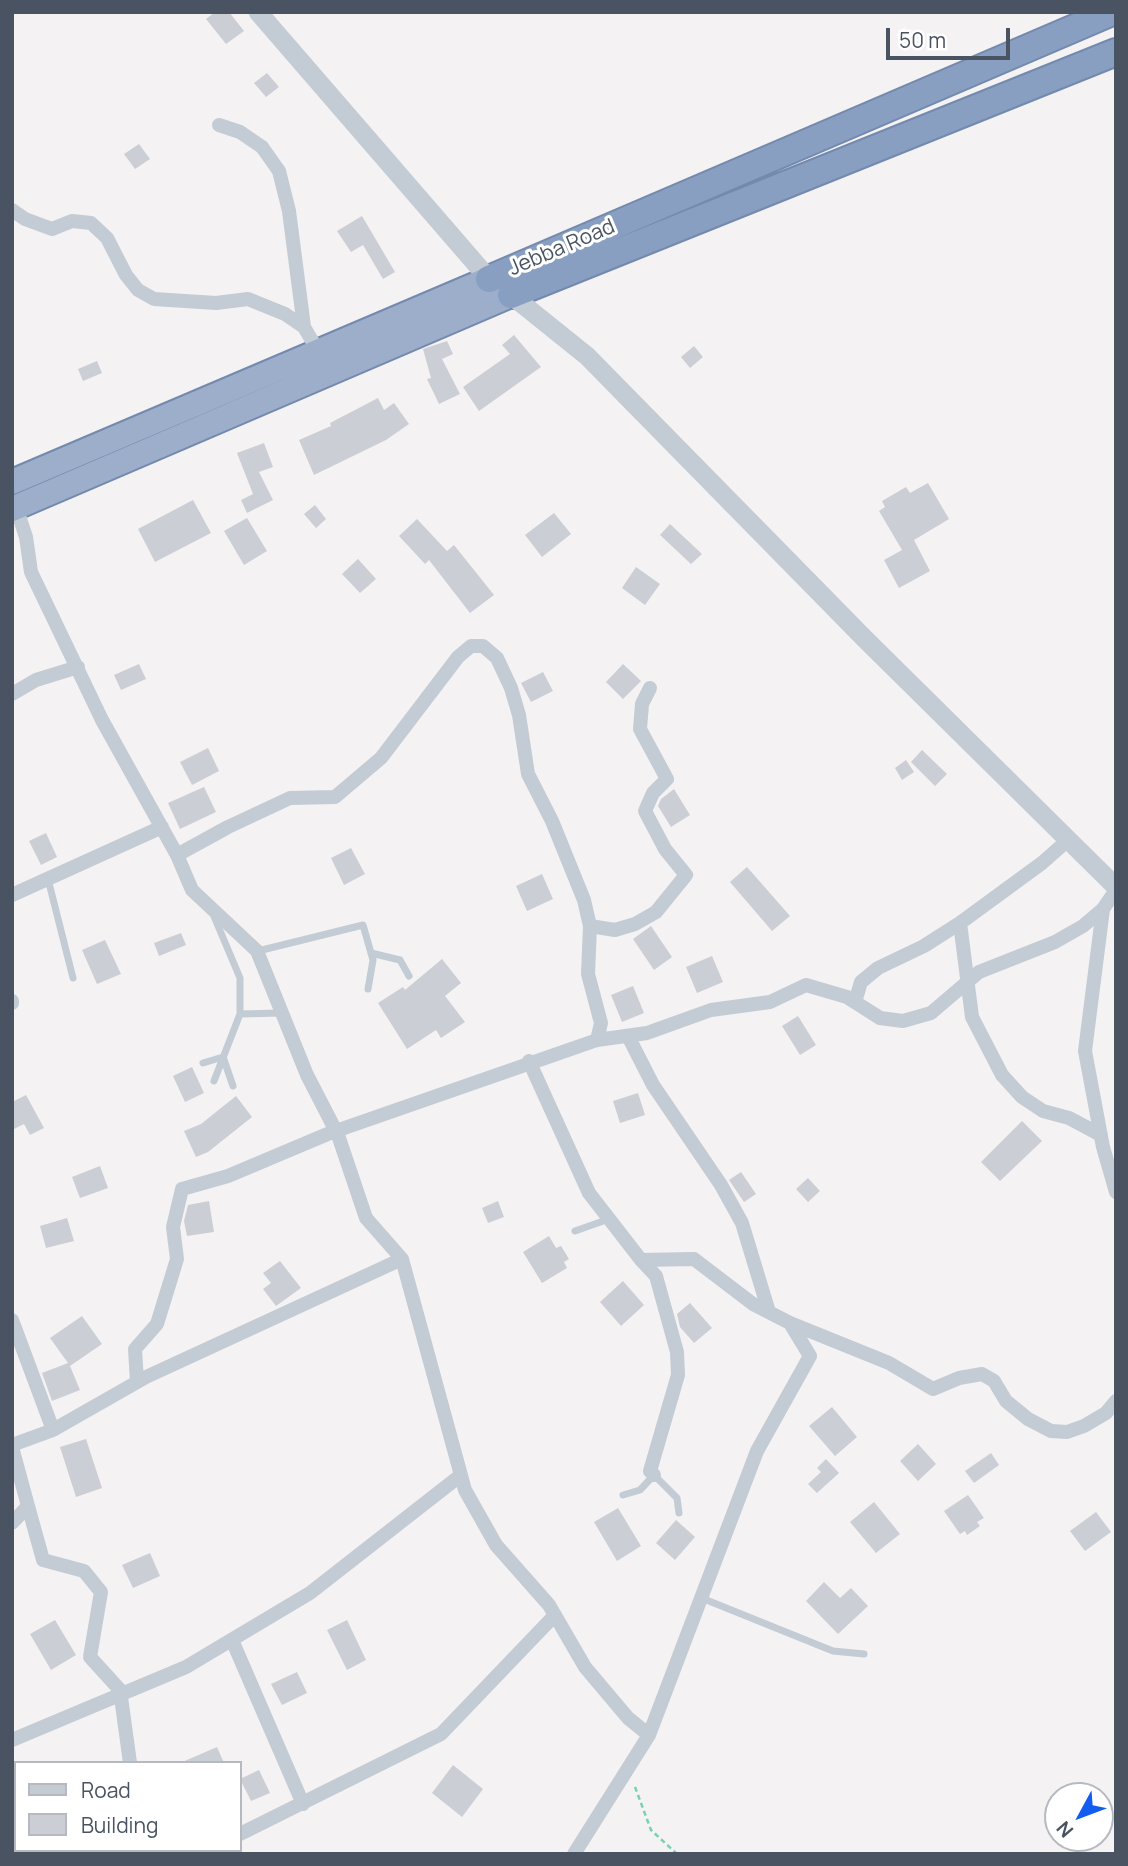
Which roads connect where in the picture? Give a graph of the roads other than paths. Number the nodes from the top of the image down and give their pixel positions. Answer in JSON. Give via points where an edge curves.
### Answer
{"nodes":[{"id":1,"x":258,"y":12,"type":"edge"},
{"id":2,"x":1112,"y":12,"type":"edge"},
{"id":3,"x":1116,"y":52,"type":"edge"},
{"id":4,"x":219,"y":125,"type":"dead end"},
{"id":5,"x":12,"y":210,"type":"edge"},
{"id":6,"x":489,"y":279,"type":"junction"},
{"id":7,"x":511,"y":295,"type":"junction"},
{"id":8,"x":304,"y":327,"type":"junction"},
{"id":9,"x":317,"y":351,"type":"junction"},
{"id":10,"x":12,"y":482,"type":"edge"},
{"id":11,"x":14,"y":508,"type":"edge"},
{"id":12,"x":78,"y":667,"type":"junction"},
{"id":13,"x":650,"y":688,"type":"dead end"},
{"id":14,"x":12,"y":695,"type":"edge"},
{"id":15,"x":162,"y":827,"type":"junction"},
{"id":16,"x":1068,"y":840,"type":"junction"},
{"id":17,"x":177,"y":855,"type":"junction"},
{"id":18,"x":48,"y":879,"type":"junction"},
{"id":19,"x":1116,"y":888,"type":"edge"},
{"id":20,"x":12,"y":895,"type":"edge"},
{"id":21,"x":210,"y":906,"type":"junction"},
{"id":22,"x":1103,"y":909,"type":"junction"},
{"id":23,"x":960,"y":923,"type":"junction"},
{"id":24,"x":590,"y":926,"type":"junction"},
{"id":25,"x":257,"y":951,"type":"junction"},
{"id":26,"x":371,"y":953,"type":"junction"},
{"id":27,"x":409,"y":976,"type":"dead end"},
{"id":28,"x":72,"y":978,"type":"dead end"},
{"id":29,"x":969,"y":981,"type":"junction"},
{"id":30,"x":368,"y":989,"type":"dead end"},
{"id":31,"x":855,"y":1002,"type":"junction"},
{"id":32,"x":282,"y":1013,"type":"junction"},
{"id":33,"x":240,"y":1014,"type":"junction"},
{"id":34,"x":628,"y":1035,"type":"junction"},
{"id":35,"x":597,"y":1040,"type":"junction"},
{"id":36,"x":223,"y":1057,"type":"junction"},
{"id":37,"x":529,"y":1061,"type":"junction"},
{"id":38,"x":203,"y":1063,"type":"dead end"},
{"id":39,"x":214,"y":1081,"type":"dead end"},
{"id":40,"x":233,"y":1086,"type":"dead end"},
{"id":41,"x":336,"y":1131,"type":"junction"},
{"id":42,"x":1102,"y":1141,"type":"junction"},
{"id":43,"x":1116,"y":1162,"type":"edge"},
{"id":44,"x":1116,"y":1192,"type":"edge"},
{"id":45,"x":609,"y":1219,"type":"junction"},
{"id":46,"x":575,"y":1231,"type":"dead end"},
{"id":47,"x":402,"y":1259,"type":"junction"},
{"id":48,"x":641,"y":1261,"type":"junction"},
{"id":49,"x":769,"y":1312,"type":"junction"},
{"id":50,"x":12,"y":1320,"type":"edge"},
{"id":51,"x":790,"y":1323,"type":"junction"},
{"id":52,"x":137,"y":1382,"type":"junction"},
{"id":53,"x":1116,"y":1401,"type":"edge"},
{"id":54,"x":52,"y":1430,"type":"junction"},
{"id":55,"x":12,"y":1446,"type":"edge"},
{"id":56,"x":461,"y":1475,"type":"junction"},
{"id":57,"x":654,"y":1475,"type":"junction"},
{"id":58,"x":623,"y":1494,"type":"dead end"},
{"id":59,"x":28,"y":1506,"type":"junction"},
{"id":60,"x":679,"y":1513,"type":"dead end"},
{"id":61,"x":12,"y":1523,"type":"edge"},
{"id":62,"x":699,"y":1597,"type":"junction"},
{"id":63,"x":555,"y":1615,"type":"junction"},
{"id":64,"x":232,"y":1640,"type":"junction"},
{"id":65,"x":864,"y":1654,"type":"dead end"},
{"id":66,"x":121,"y":1694,"type":"junction"},
{"id":67,"x":649,"y":1735,"type":"junction"},
{"id":68,"x":12,"y":1740,"type":"edge"},
{"id":69,"x":130,"y":1761,"type":"edge"},
{"id":70,"x":303,"y":1804,"type":"junction"},
{"id":71,"x":242,"y":1833,"type":"edge"},
{"id":72,"x":574,"y":1854,"type":"edge"}],
"edges":[{"from":1,"to":6,"type":"street"},
{"from":2,"to":6,"type":"highway","name":"Jebba Road"},
{"from":3,"to":7,"type":"highway","name":"Jebba Road"},
{"from":4,"to":8,"type":"street","via":[[262,147],[279,171],[289,211]]},
{"from":5,"to":8,"type":"street","via":[[51,229],[72,221],[91,223],[107,238],[138,290],[155,299],[216,303],[248,299]]},
{"from":6,"to":9,"type":"highway","name":"Jebba Road"},
{"from":7,"to":11,"type":"highway"},
{"from":7,"to":16,"type":"street","via":[[587,356]]},
{"from":8,"to":9,"type":"street"},
{"from":9,"to":10,"type":"highway","name":"Jebba Road"},
{"from":11,"to":12,"type":"street","via":[[26,537],[31,572]]},
{"from":12,"to":14,"type":"street","via":[[36,680]]},
{"from":12,"to":15,"type":"street"},
{"from":13,"to":24,"type":"street","via":[[642,704],[640,729],[667,779],[653,793],[645,811],[665,849],[686,875],[656,912],[635,925],[615,930]]},
{"from":15,"to":17,"type":"street"},
{"from":15,"to":18,"type":"street"},
{"from":16,"to":19,"type":"street"},
{"from":16,"to":23,"type":"street"},
{"from":17,"to":21,"type":"street","via":[[192,890]]},
{"from":17,"to":24,"type":"street","via":[[290,798],[335,797],[381,758],[458,657],[471,646],[483,646],[497,658],[510,688],[528,774],[584,900]]},
{"from":18,"to":20,"type":"street"},
{"from":18,"to":28,"type":"lane"},
{"from":19,"to":22,"type":"street"},
{"from":21,"to":25,"type":"street"},
{"from":21,"to":33,"type":"lane","via":[[240,978]]},
{"from":22,"to":29,"type":"street","via":[[1055,942],[979,972]]},
{"from":22,"to":42,"type":"street","via":[[1085,1051]]},
{"from":23,"to":29,"type":"street"},
{"from":23,"to":31,"type":"street","via":[[878,968],[861,982]]},
{"from":24,"to":35,"type":"street","via":[[588,974],[601,1023]]},
{"from":25,"to":26,"type":"lane","via":[[363,925]]},
{"from":25,"to":32,"type":"street"},
{"from":26,"to":27,"type":"lane","via":[[400,960]]},
{"from":26,"to":30,"type":"lane"},
{"from":29,"to":31,"type":"street","via":[[931,1013],[903,1021],[880,1018]]},
{"from":29,"to":42,"type":"street","via":[[972,1017],[1002,1075],[1043,1111],[1069,1118]]},
{"from":31,"to":34,"type":"street","via":[[806,985],[770,1002],[711,1010],[647,1033]]},
{"from":32,"to":33,"type":"lane"},
{"from":32,"to":41,"type":"street"},
{"from":33,"to":36,"type":"lane"},
{"from":34,"to":35,"type":"street"},
{"from":34,"to":49,"type":"street","via":[[653,1085],[742,1223]]},
{"from":35,"to":37,"type":"street"},
{"from":36,"to":38,"type":"lane"},
{"from":36,"to":39,"type":"lane"},
{"from":36,"to":40,"type":"lane"},
{"from":37,"to":41,"type":"street"},
{"from":37,"to":45,"type":"street","via":[[589,1193]]},
{"from":41,"to":47,"type":"street","via":[[366,1218]]},
{"from":41,"to":52,"type":"street","via":[[228,1176],[182,1189],[173,1227],[177,1259],[157,1324],[135,1349]]},
{"from":42,"to":43,"type":"street"},
{"from":42,"to":44,"type":"street"},
{"from":45,"to":46,"type":"lane"},
{"from":45,"to":48,"type":"street"},
{"from":47,"to":52,"type":"street"},
{"from":47,"to":56,"type":"street"},
{"from":48,"to":49,"type":"street","via":[[694,1259]]},
{"from":48,"to":57,"type":"street","via":[[656,1276],[677,1352],[678,1376],[650,1471]]},
{"from":49,"to":51,"type":"street"},
{"from":50,"to":54,"type":"street"},
{"from":51,"to":53,"type":"street","via":[[889,1363],[933,1390],[982,1374],[993,1381],[1006,1401],[1051,1431],[1068,1432],[1084,1426]]},
{"from":51,"to":62,"type":"street","via":[[810,1356],[757,1451]]},
{"from":52,"to":54,"type":"street"},
{"from":54,"to":55,"type":"street"},
{"from":55,"to":59,"type":"street"},
{"from":56,"to":63,"type":"street","via":[[496,1545]]},
{"from":56,"to":64,"type":"street","via":[[310,1592]]},
{"from":57,"to":58,"type":"lane","via":[[640,1490]]},
{"from":57,"to":60,"type":"lane","via":[[677,1498]]},
{"from":59,"to":61,"type":"street"},
{"from":59,"to":66,"type":"street","via":[[43,1560],[84,1571],[101,1592],[90,1657]]},
{"from":62,"to":65,"type":"lane","via":[[833,1651]]},
{"from":62,"to":67,"type":"street"},
{"from":63,"to":67,"type":"street","via":[[585,1667],[628,1718]]},
{"from":63,"to":70,"type":"street","via":[[442,1734]]},
{"from":64,"to":66,"type":"street","via":[[186,1667]]},
{"from":64,"to":70,"type":"street"},
{"from":66,"to":68,"type":"street"},
{"from":66,"to":69,"type":"street"},
{"from":67,"to":72,"type":"street"},
{"from":70,"to":71,"type":"street"}]}
